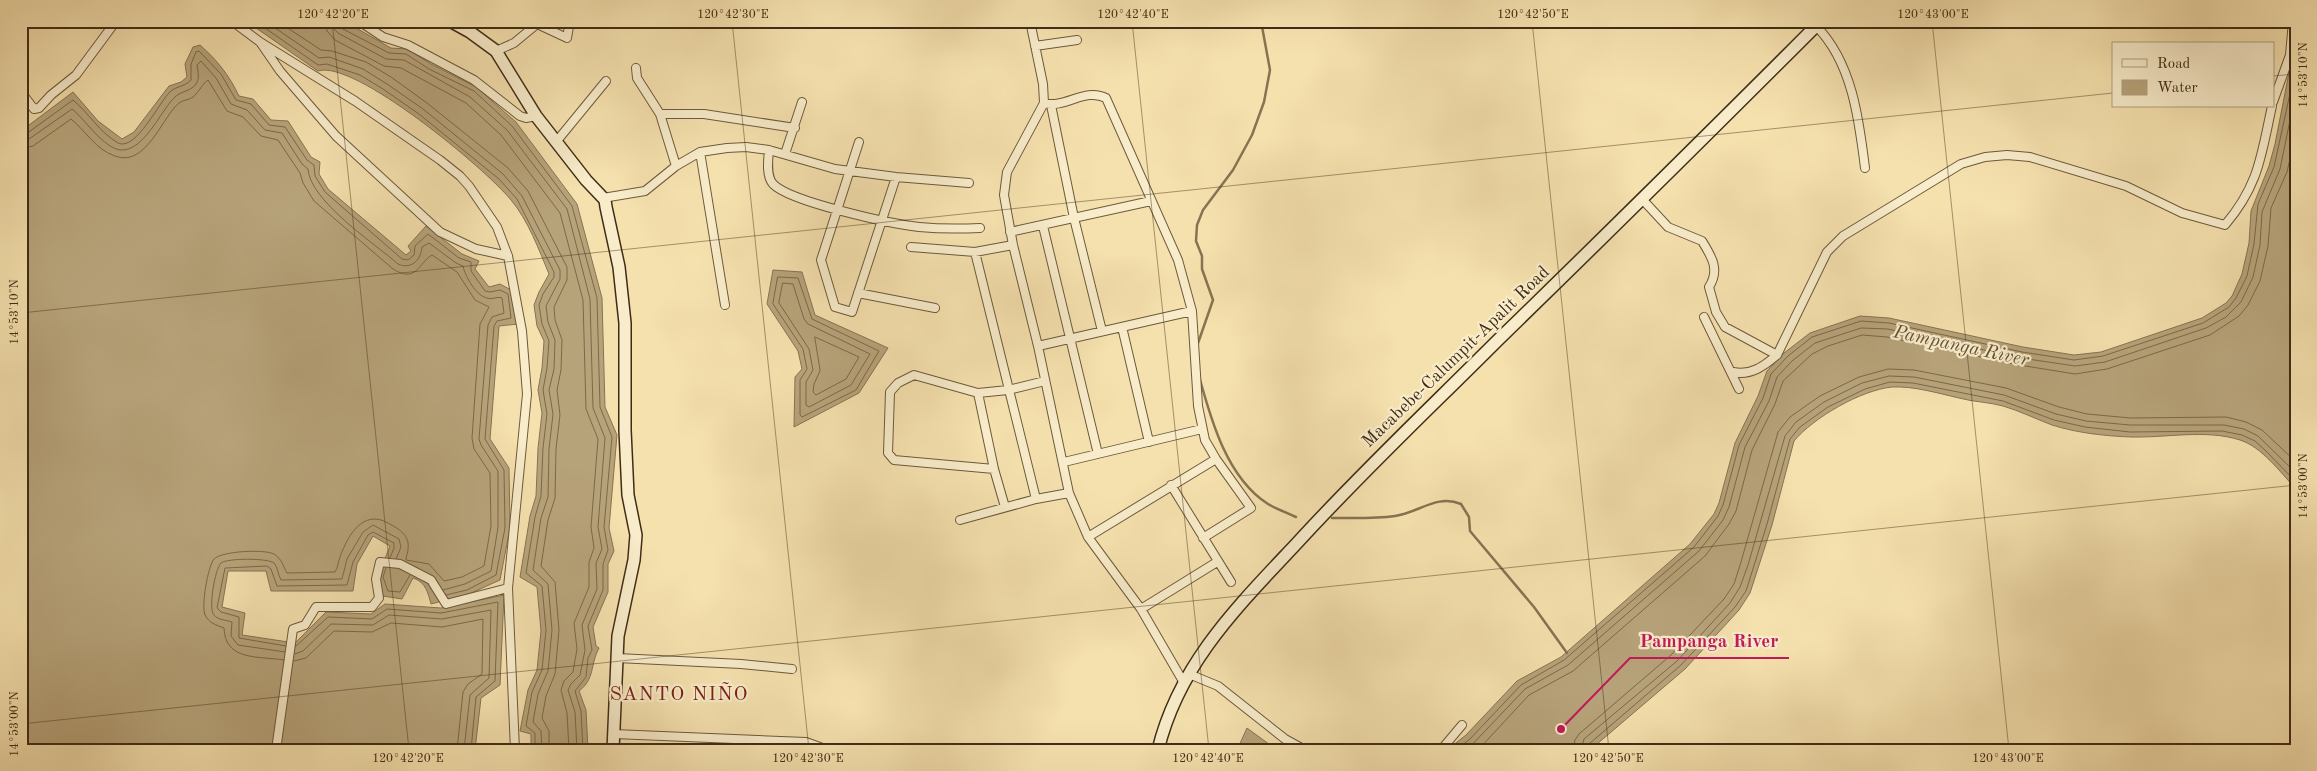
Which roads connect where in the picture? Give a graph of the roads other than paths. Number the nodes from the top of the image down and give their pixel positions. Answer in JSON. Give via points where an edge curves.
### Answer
{"nodes":[{"id":1,"x":116,"y":21,"type":"edge"},
{"id":2,"x":232,"y":21,"type":"edge"},
{"id":3,"x":359,"y":21,"type":"edge"},
{"id":4,"x":450,"y":21,"type":"edge"},
{"id":5,"x":570,"y":21,"type":"edge"},
{"id":6,"x":1030,"y":21,"type":"edge"},
{"id":7,"x":2293,"y":21,"type":"edge"},
{"id":8,"x":537,"y":23,"type":"edge"},
{"id":9,"x":1818,"y":24,"type":"edge"},
{"id":10,"x":1077,"y":40,"type":"dead end"},
{"id":11,"x":260,"y":42,"type":"junction"},
{"id":12,"x":1035,"y":46,"type":"junction"},
{"id":13,"x":496,"y":52,"type":"junction"},
{"id":14,"x":636,"y":68,"type":"dead end"},
{"id":15,"x":606,"y":81,"type":"dead end"},
{"id":16,"x":21,"y":92,"type":"edge"},
{"id":17,"x":2274,"y":99,"type":"edge"},
{"id":18,"x":802,"y":102,"type":"dead end"},
{"id":19,"x":1047,"y":104,"type":"junction"},
{"id":20,"x":2272,"y":108,"type":"edge"},
{"id":21,"x":660,"y":114,"type":"junction"},
{"id":22,"x":536,"y":116,"type":"junction"},
{"id":23,"x":795,"y":128,"type":"junction"},
{"id":24,"x":556,"y":142,"type":"junction"},
{"id":25,"x":859,"y":142,"type":"dead end"},
{"id":26,"x":768,"y":150,"type":"junction"},
{"id":27,"x":700,"y":152,"type":"junction"},
{"id":28,"x":785,"y":154,"type":"junction"},
{"id":29,"x":676,"y":166,"type":"junction"},
{"id":30,"x":1865,"y":168,"type":"dead end"},
{"id":31,"x":851,"y":170,"type":"junction"},
{"id":32,"x":896,"y":178,"type":"junction"},
{"id":33,"x":968,"y":184,"type":"dead end"},
{"id":34,"x":603,"y":198,"type":"junction"},
{"id":35,"x":1642,"y":199,"type":"junction"},
{"id":36,"x":1151,"y":201,"type":"junction"},
{"id":37,"x":838,"y":209,"type":"junction"},
{"id":38,"x":1074,"y":218,"type":"junction"},
{"id":39,"x":884,"y":219,"type":"junction"},
{"id":40,"x":1044,"y":226,"type":"junction"},
{"id":41,"x":980,"y":228,"type":"dead end"},
{"id":42,"x":1010,"y":232,"type":"junction"},
{"id":43,"x":1013,"y":246,"type":"junction"},
{"id":44,"x":911,"y":247,"type":"dead end"},
{"id":45,"x":975,"y":252,"type":"junction"},
{"id":46,"x":508,"y":256,"type":"junction"},
{"id":47,"x":858,"y":293,"type":"junction"},
{"id":48,"x":725,"y":305,"type":"dead end"},
{"id":49,"x":935,"y":308,"type":"dead end"},
{"id":50,"x":1192,"y":311,"type":"junction"},
{"id":51,"x":1704,"y":317,"type":"dead end"},
{"id":52,"x":1122,"y":327,"type":"junction"},
{"id":53,"x":1102,"y":332,"type":"junction"},
{"id":54,"x":1072,"y":338,"type":"junction"},
{"id":55,"x":1038,"y":346,"type":"junction"},
{"id":56,"x":1777,"y":355,"type":"junction"},
{"id":57,"x":1733,"y":372,"type":"junction"},
{"id":58,"x":1045,"y":381,"type":"junction"},
{"id":59,"x":1739,"y":389,"type":"dead end"},
{"id":60,"x":1008,"y":390,"type":"junction"},
{"id":61,"x":978,"y":393,"type":"junction"},
{"id":62,"x":1202,"y":429,"type":"junction"},
{"id":63,"x":1150,"y":442,"type":"junction"},
{"id":64,"x":1098,"y":454,"type":"junction"},
{"id":65,"x":1216,"y":460,"type":"junction"},
{"id":66,"x":1064,"y":462,"type":"junction"},
{"id":67,"x":994,"y":469,"type":"junction"},
{"id":68,"x":1171,"y":485,"type":"junction"},
{"id":69,"x":1069,"y":493,"type":"junction"},
{"id":70,"x":1036,"y":499,"type":"junction"},
{"id":71,"x":1005,"y":507,"type":"junction"},
{"id":72,"x":960,"y":520,"type":"dead end"},
{"id":73,"x":1088,"y":537,"type":"junction"},
{"id":74,"x":1203,"y":538,"type":"junction"},
{"id":75,"x":1217,"y":562,"type":"junction"},
{"id":76,"x":1231,"y":582,"type":"dead end"},
{"id":77,"x":508,"y":588,"type":"junction"},
{"id":78,"x":1141,"y":609,"type":"junction"},
{"id":79,"x":617,"y":658,"type":"junction"},
{"id":80,"x":792,"y":669,"type":"dead end"},
{"id":81,"x":1187,"y":679,"type":"junction"},
{"id":82,"x":1462,"y":725,"type":"dead end"},
{"id":83,"x":614,"y":734,"type":"junction"},
{"id":84,"x":276,"y":750,"type":"edge"},
{"id":85,"x":516,"y":750,"type":"edge"},
{"id":86,"x":613,"y":750,"type":"edge"},
{"id":87,"x":828,"y":750,"type":"edge"},
{"id":88,"x":1158,"y":750,"type":"edge"},
{"id":89,"x":1305,"y":750,"type":"edge"},
{"id":90,"x":1441,"y":750,"type":"edge"}],
"edges":[{"from":1,"to":16,"type":"street","via":[[76,75],[39,108],[34,109]]},
{"from":2,"to":11,"type":"street"},
{"from":3,"to":22,"type":"street","via":[[383,37],[408,45],[474,80],[520,116]]},
{"from":4,"to":13,"type":"main road"},
{"from":5,"to":8,"type":"street","via":[[567,38]]},
{"from":6,"to":12,"type":"street"},
{"from":7,"to":17,"type":"street","via":[[2290,55]]},
{"from":8,"to":13,"type":"street","via":[[514,43]]},
{"from":9,"to":30,"type":"street","via":[[1836,53],[1852,94]]},
{"from":9,"to":35,"type":"main road","name":"Macabebe-Calumpit-Apalit Road"},
{"from":10,"to":12,"type":"street"},
{"from":11,"to":46,"type":"street","via":[[355,101],[460,176],[497,227]]},
{"from":11,"to":46,"type":"street","via":[[280,71],[336,136],[440,232],[476,249]]},
{"from":12,"to":19,"type":"street"},
{"from":13,"to":22,"type":"main road"},
{"from":14,"to":21,"type":"street","via":[[637,78]]},
{"from":15,"to":24,"type":"street"},
{"from":18,"to":23,"type":"street"},
{"from":19,"to":36,"type":"street","via":[[1090,94],[1106,98]]},
{"from":19,"to":38,"type":"street"},
{"from":19,"to":42,"type":"street","via":[[1007,172],[1004,195]]},
{"from":20,"to":56,"type":"street","via":[[2257,175],[2241,206],[2225,225],[2182,213],[2126,186],[2030,158],[1984,157],[1961,164],[1843,236],[1827,252]]},
{"from":21,"to":23,"type":"street","via":[[704,114]]},
{"from":21,"to":29,"type":"street"},
{"from":22,"to":24,"type":"main road"},
{"from":23,"to":28,"type":"street"},
{"from":24,"to":34,"type":"main road"},
{"from":25,"to":31,"type":"street"},
{"from":26,"to":27,"type":"street","via":[[746,147]]},
{"from":26,"to":28,"type":"street"},
{"from":26,"to":37,"type":"street","via":[[768,172],[772,183],[787,193]]},
{"from":27,"to":29,"type":"street"},
{"from":27,"to":48,"type":"street"},
{"from":28,"to":31,"type":"street","via":[[822,166]]},
{"from":29,"to":34,"type":"street","via":[[644,191]]},
{"from":31,"to":32,"type":"street"},
{"from":31,"to":37,"type":"street"},
{"from":32,"to":33,"type":"street"},
{"from":32,"to":39,"type":"street"},
{"from":34,"to":79,"type":"main road","via":[[619,268],[625,323],[627,476],[636,535],[634,560],[619,626]]},
{"from":35,"to":56,"type":"street","via":[[1668,227],[1702,241],[1714,266],[1715,278],[1709,287],[1716,312],[1725,327]]},
{"from":35,"to":81,"type":"main road","name":"Macabebe-Calumpit-Apalit Road","via":[[1357,479],[1231,614],[1207,643]]},
{"from":36,"to":38,"type":"street"},
{"from":36,"to":50,"type":"street","via":[[1178,260]]},
{"from":37,"to":39,"type":"street"},
{"from":37,"to":47,"type":"street","via":[[822,254],[822,269],[835,307],[852,312]]},
{"from":38,"to":40,"type":"street"},
{"from":38,"to":53,"type":"street"},
{"from":39,"to":41,"type":"street","via":[[953,230]]},
{"from":39,"to":47,"type":"street"},
{"from":40,"to":42,"type":"street"},
{"from":40,"to":54,"type":"street"},
{"from":42,"to":43,"type":"street"},
{"from":43,"to":45,"type":"street"},
{"from":43,"to":55,"type":"street"},
{"from":44,"to":45,"type":"street"},
{"from":45,"to":60,"type":"street"},
{"from":46,"to":77,"type":"street","via":[[522,331],[527,394]]},
{"from":47,"to":49,"type":"street"},
{"from":50,"to":52,"type":"street"},
{"from":50,"to":62,"type":"street"},
{"from":51,"to":57,"type":"street"},
{"from":52,"to":53,"type":"street"},
{"from":52,"to":63,"type":"street"},
{"from":53,"to":54,"type":"street"},
{"from":54,"to":55,"type":"street"},
{"from":54,"to":64,"type":"street"},
{"from":55,"to":58,"type":"street"},
{"from":56,"to":57,"type":"street","via":[[1760,369],[1741,374]]},
{"from":57,"to":59,"type":"street"},
{"from":58,"to":60,"type":"street"},
{"from":58,"to":66,"type":"street"},
{"from":60,"to":61,"type":"street"},
{"from":60,"to":70,"type":"street"},
{"from":61,"to":67,"type":"street"},
{"from":61,"to":67,"type":"street","via":[[914,375],[906,378],[890,392],[888,453],[894,460]]},
{"from":62,"to":63,"type":"street"},
{"from":62,"to":65,"type":"street"},
{"from":63,"to":64,"type":"street"},
{"from":64,"to":66,"type":"street"},
{"from":65,"to":68,"type":"street"},
{"from":65,"to":74,"type":"street","via":[[1251,508]]},
{"from":66,"to":69,"type":"street"},
{"from":67,"to":71,"type":"street"},
{"from":68,"to":73,"type":"street"},
{"from":68,"to":74,"type":"street"},
{"from":69,"to":70,"type":"street"},
{"from":69,"to":73,"type":"street"},
{"from":70,"to":71,"type":"street"},
{"from":71,"to":72,"type":"street"},
{"from":73,"to":78,"type":"street"},
{"from":74,"to":75,"type":"street"},
{"from":75,"to":76,"type":"street"},
{"from":75,"to":78,"type":"street"},
{"from":77,"to":84,"type":"street","via":[[446,604],[431,580],[400,564],[380,562],[376,579],[380,598],[372,606],[316,607],[305,625],[293,629]]},
{"from":77,"to":85,"type":"street"},
{"from":78,"to":81,"type":"street"},
{"from":79,"to":80,"type":"street"},
{"from":79,"to":83,"type":"main road"},
{"from":81,"to":88,"type":"main road","name":"Macabebe-Calumpit-Apalit Road","via":[[1162,732]]},
{"from":81,"to":89,"type":"street","via":[[1218,686],[1285,739]]},
{"from":82,"to":90,"type":"street"},
{"from":83,"to":86,"type":"main road"},
{"from":83,"to":87,"type":"street","via":[[806,742]]}]}
